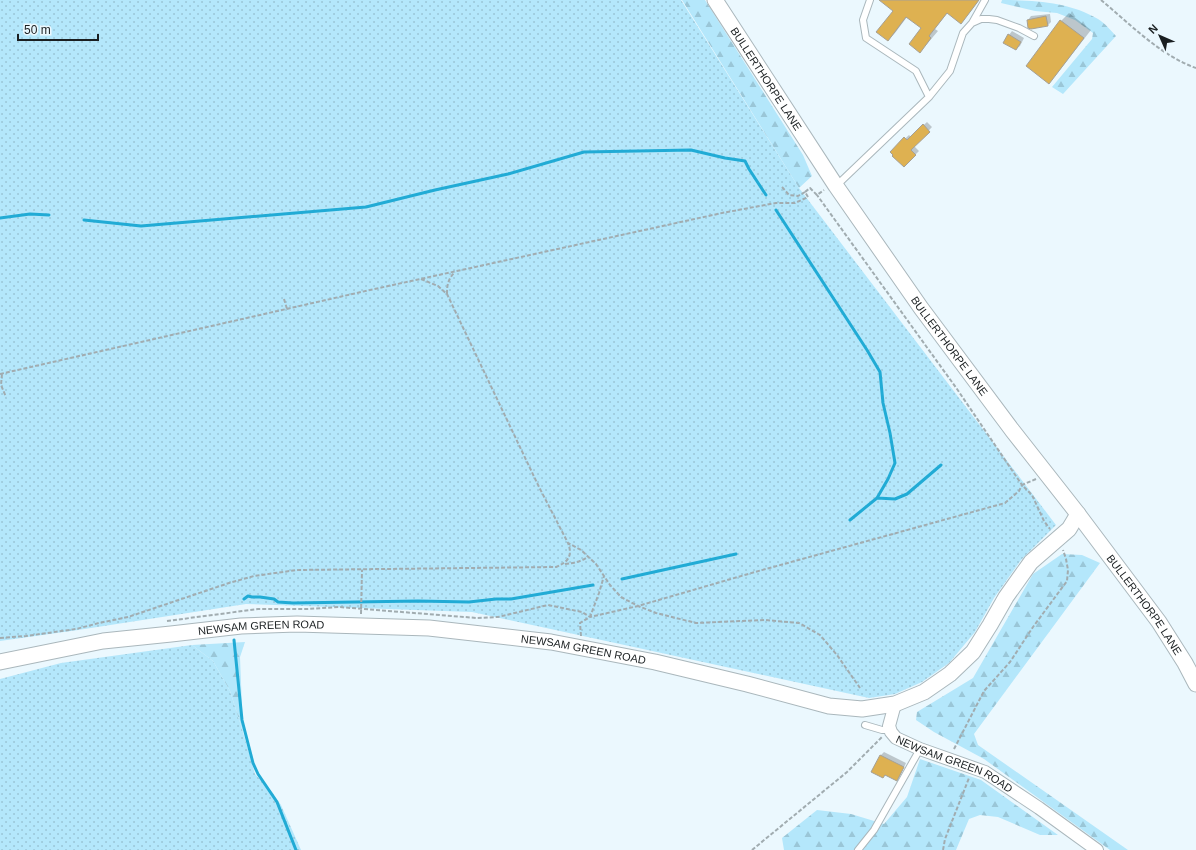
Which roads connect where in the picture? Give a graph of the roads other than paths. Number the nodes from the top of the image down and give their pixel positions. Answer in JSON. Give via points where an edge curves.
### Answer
{"nodes":[{"id":1,"x":715,"y":0,"type":"edge"},
{"id":2,"x":870,"y":0,"type":"edge"},
{"id":3,"x":985,"y":0,"type":"edge"},
{"id":4,"x":972,"y":23,"type":"junction"},
{"id":5,"x":1034,"y":36,"type":"dead end"},
{"id":6,"x":929,"y":97,"type":"junction"},
{"id":7,"x":835,"y":184,"type":"junction"},
{"id":8,"x":1078,"y":514,"type":"junction"},
{"id":9,"x":0,"y":662,"type":"edge"},
{"id":10,"x":1196,"y":684,"type":"edge"},
{"id":11,"x":895,"y":704,"type":"junction"},
{"id":12,"x":865,"y":725,"type":"dead end"},
{"id":13,"x":890,"y":730,"type":"junction"},
{"id":14,"x":920,"y":750,"type":"junction"},
{"id":15,"x":858,"y":850,"type":"edge"},
{"id":16,"x":1097,"y":850,"type":"edge"}],
"edges":[{"from":1,"to":7,"type":"street","name":"BULLERTHORPE LANE"},
{"from":2,"to":6,"type":"lane","via":[[863,20],[866,38],[916,71]]},
{"from":3,"to":4,"type":"lane"},
{"from":4,"to":5,"type":"lane","via":[[997,20]]},
{"from":4,"to":6,"type":"lane","via":[[963,33],[950,71]]},
{"from":6,"to":7,"type":"lane"},
{"from":7,"to":8,"type":"street","name":"BULLERTHORPE LANE","via":[[921,308]]},
{"from":8,"to":10,"type":"street","name":"BULLERTHORPE LANE","via":[[1159,622]]},
{"from":8,"to":11,"type":"street","via":[[1069,529],[1031,562],[1006,597],[973,652],[950,674],[924,692]]},
{"from":9,"to":11,"type":"street","name":"NEWSAM GREEN ROAD","via":[[103,641],[241,626],[297,624],[429,628],[551,642],[655,662],[829,706],[862,709]]},
{"from":11,"to":13,"type":"street","name":"NEWSAM GREEN ROAD"},
{"from":12,"to":13,"type":"lane"},
{"from":13,"to":14,"type":"street","name":"NEWSAM GREEN ROAD","via":[[896,738]]},
{"from":14,"to":15,"type":"lane","via":[[874,830]]},
{"from":14,"to":16,"type":"street","name":"NEWSAM GREEN ROAD","via":[[985,772]]}]}
